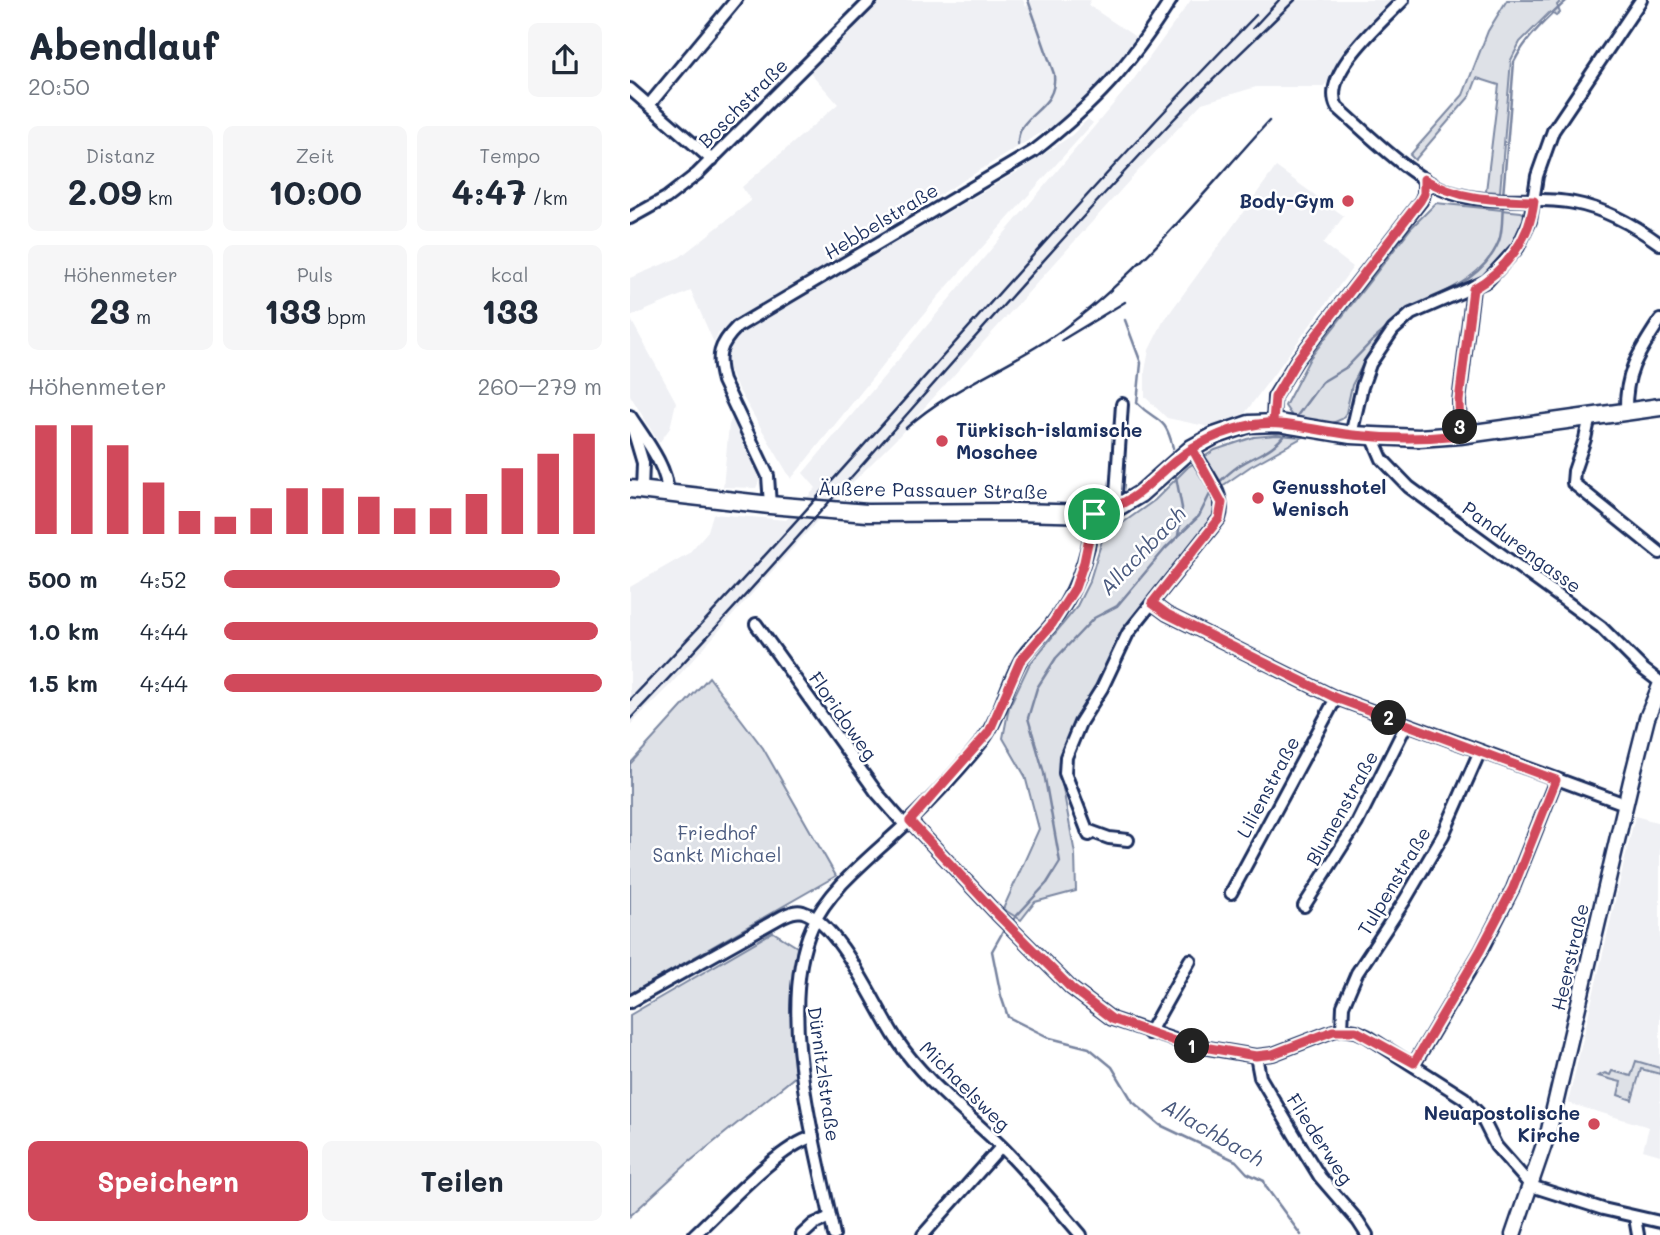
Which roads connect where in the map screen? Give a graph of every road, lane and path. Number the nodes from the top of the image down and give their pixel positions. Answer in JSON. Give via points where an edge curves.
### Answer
{"nodes":[{"id":1,"x":736,"y":0,"type":"edge"},
{"id":2,"x":871,"y":0,"type":"edge"},
{"id":3,"x":1171,"y":0,"type":"edge"},
{"id":4,"x":1402,"y":0,"type":"edge"},
{"id":5,"x":1640,"y":0,"type":"edge"},
{"id":6,"x":630,"y":89,"type":"edge"},
{"id":7,"x":649,"y":105,"type":"junction"},
{"id":8,"x":712,"y":160,"type":"junction"},
{"id":9,"x":1424,"y":179,"type":"junction"},
{"id":10,"x":1534,"y":201,"type":"junction"},
{"id":11,"x":630,"y":218,"type":"edge"},
{"id":12,"x":1660,"y":244,"type":"edge"},
{"id":13,"x":1473,"y":289,"type":"junction"},
{"id":14,"x":1660,"y":320,"type":"edge"},
{"id":15,"x":1122,"y":404,"type":"dead end"},
{"id":16,"x":1660,"y":407,"type":"edge"},
{"id":17,"x":1626,"y":411,"type":"junction"},
{"id":18,"x":1590,"y":416,"type":"junction"},
{"id":19,"x":630,"y":418,"type":"edge"},
{"id":20,"x":1276,"y":422,"type":"junction"},
{"id":21,"x":1351,"y":435,"type":"junction"},
{"id":22,"x":1460,"y":435,"type":"junction"},
{"id":23,"x":1372,"y":436,"type":"junction"},
{"id":24,"x":1192,"y":448,"type":"junction"},
{"id":25,"x":636,"y":490,"type":"edge"},
{"id":26,"x":667,"y":494,"type":"junction"},
{"id":27,"x":769,"y":505,"type":"junction"},
{"id":28,"x":1115,"y":509,"type":"junction"},
{"id":29,"x":1094,"y":514,"type":"junction"},
{"id":30,"x":1660,"y":553,"type":"edge"},
{"id":31,"x":1152,"y":603,"type":"junction"},
{"id":32,"x":756,"y":624,"type":"dead end"},
{"id":33,"x":1660,"y":684,"type":"edge"},
{"id":34,"x":1336,"y":698,"type":"junction"},
{"id":35,"x":1406,"y":725,"type":"junction"},
{"id":36,"x":1480,"y":751,"type":"junction"},
{"id":37,"x":1556,"y":780,"type":"junction"},
{"id":38,"x":1625,"y":804,"type":"junction"},
{"id":39,"x":908,"y":823,"type":"junction"},
{"id":40,"x":1128,"y":839,"type":"dead end"},
{"id":41,"x":1231,"y":893,"type":"dead end"},
{"id":42,"x":1304,"y":906,"type":"dead end"},
{"id":43,"x":816,"y":918,"type":"junction"},
{"id":44,"x":1190,"y":960,"type":"dead end"},
{"id":45,"x":630,"y":1002,"type":"edge"},
{"id":46,"x":1342,"y":1030,"type":"junction"},
{"id":47,"x":1149,"y":1033,"type":"junction"},
{"id":48,"x":1256,"y":1056,"type":"junction"},
{"id":49,"x":1414,"y":1063,"type":"junction"},
{"id":50,"x":813,"y":1137,"type":"junction"},
{"id":51,"x":1001,"y":1147,"type":"junction"},
{"id":52,"x":1531,"y":1186,"type":"junction"},
{"id":53,"x":830,"y":1217,"type":"junction"},
{"id":54,"x":1635,"y":1217,"type":"junction"},
{"id":55,"x":1660,"y":1222,"type":"edge"},
{"id":56,"x":694,"y":1235,"type":"edge"},
{"id":57,"x":802,"y":1235,"type":"edge"},
{"id":58,"x":834,"y":1235,"type":"edge"},
{"id":59,"x":923,"y":1235,"type":"edge"},
{"id":60,"x":1081,"y":1235,"type":"edge"},
{"id":61,"x":1367,"y":1235,"type":"edge"},
{"id":62,"x":1513,"y":1235,"type":"edge"},
{"id":63,"x":1637,"y":1235,"type":"edge"}],
"edges":[{"from":1,"to":7,"type":"street"},
{"from":2,"to":8,"type":"street","name":"Boschstraße"},
{"from":3,"to":27,"type":"street","name":"Hebbelstraße","via":[[1110,84],[1079,116],[1034,151],[737,327],[725,339],[719,366],[768,476]]},
{"from":4,"to":9,"type":"street","via":[[1342,68],[1333,100]]},
{"from":5,"to":10,"type":"street","via":[[1553,131],[1536,176]]},
{"from":6,"to":7,"type":"street"},
{"from":7,"to":8,"type":"street"},
{"from":8,"to":11,"type":"street","name":"Boschstraße","via":[[666,198]]},
{"from":9,"to":10,"type":"street","via":[[1478,200]]},
{"from":9,"to":20,"type":"street","via":[[1420,201],[1280,386],[1275,397]]},
{"from":10,"to":12,"type":"street","via":[[1600,210]]},
{"from":10,"to":13,"type":"street","via":[[1518,247],[1497,272]]},
{"from":13,"to":21,"type":"street","via":[[1410,314],[1393,330],[1370,364]]},
{"from":13,"to":22,"type":"street","via":[[1459,401]]},
{"from":14,"to":17,"type":"street","via":[[1632,367]]},
{"from":15,"to":28,"type":"street"},
{"from":16,"to":17,"type":"main road","name":"Äußere Passauer Straße"},
{"from":17,"to":18,"type":"main road","name":"Äußere Passauer Straße"},
{"from":18,"to":22,"type":"main road","name":"Äußere Passauer Straße"},
{"from":18,"to":30,"type":"street","via":[[1573,483]]},
{"from":19,"to":25,"type":"street","via":[[643,463]]},
{"from":19,"to":26,"type":"street","via":[[661,467]]},
{"from":20,"to":21,"type":"main road","name":"Äußere Passauer Straße"},
{"from":20,"to":24,"type":"main road","name":"Äußere Passauer Straße","via":[[1226,431]]},
{"from":21,"to":23,"type":"main road","name":"Äußere Passauer Straße"},
{"from":22,"to":23,"type":"main road","name":"Äußere Passauer Straße"},
{"from":23,"to":33,"type":"street","name":"Pandurengasse","via":[[1382,460],[1409,487],[1601,627]]},
{"from":24,"to":28,"type":"main road","name":"Äußere Passauer Straße","via":[[1140,494]]},
{"from":24,"to":31,"type":"street","via":[[1222,503],[1219,519]]},
{"from":25,"to":26,"type":"main road","name":"Äußere Passauer Straße"},
{"from":26,"to":27,"type":"main road","name":"Äußere Passauer Straße"},
{"from":27,"to":29,"type":"main road","name":"Äußere Passauer Straße","via":[[867,513]]},
{"from":28,"to":29,"type":"main road","name":"Äußere Passauer Straße"},
{"from":29,"to":39,"type":"street","name":"Dürnitzlstraße","via":[[1075,588],[1020,661],[989,732]]},
{"from":31,"to":34,"type":"street"},
{"from":31,"to":40,"type":"street","via":[[1128,633],[1066,757],[1065,773],[1088,832]]},
{"from":32,"to":39,"type":"street","name":"Floridoweg","via":[[877,793]]},
{"from":33,"to":38,"type":"street","name":"Heerstraße"},
{"from":34,"to":35,"type":"street"},
{"from":34,"to":41,"type":"street","name":"Lilienstraße"},
{"from":35,"to":36,"type":"street"},
{"from":35,"to":42,"type":"street","name":"Blumenstraße","via":[[1353,831]]},
{"from":36,"to":37,"type":"street"},
{"from":36,"to":46,"type":"street","name":"Tulpenstraße","via":[[1443,835],[1357,973],[1343,1006]]},
{"from":37,"to":38,"type":"street"},
{"from":37,"to":49,"type":"street","via":[[1509,895]]},
{"from":38,"to":52,"type":"street","name":"Heerstraße","via":[[1557,1101]]},
{"from":39,"to":43,"type":"street","name":"Dürnitzlstraße","via":[[839,889]]},
{"from":39,"to":47,"type":"street","name":"Floridoweg","via":[[1071,988],[1112,1019]]},
{"from":43,"to":45,"type":"street","via":[[801,911],[783,916]]},
{"from":43,"to":50,"type":"street","name":"Dürnitzlstraße","via":[[800,968],[796,1012]]},
{"from":43,"to":51,"type":"street","name":"Michaelsweg","via":[[841,946],[899,1043],[927,1077]]},
{"from":44,"to":47,"type":"street"},
{"from":46,"to":48,"type":"street"},
{"from":46,"to":49,"type":"street","via":[[1367,1036]]},
{"from":47,"to":48,"type":"street","name":"Floridoweg"},
{"from":48,"to":61,"type":"street","name":"Fliederweg","via":[[1260,1077],[1320,1177]]},
{"from":49,"to":52,"type":"street","via":[[1476,1108],[1496,1146]]},
{"from":50,"to":53,"type":"street","name":"Dürnitzlstraße"},
{"from":50,"to":56,"type":"street","via":[[803,1139],[764,1169]]},
{"from":51,"to":59,"type":"street"},
{"from":51,"to":60,"type":"street","name":"Michaelsweg"},
{"from":52,"to":54,"type":"street"},
{"from":52,"to":62,"type":"street","name":"Heerstraße"},
{"from":53,"to":57,"type":"street"},
{"from":53,"to":58,"type":"street","name":"Dürnitzlstraße"},
{"from":54,"to":55,"type":"street"},
{"from":54,"to":63,"type":"street"}]}
